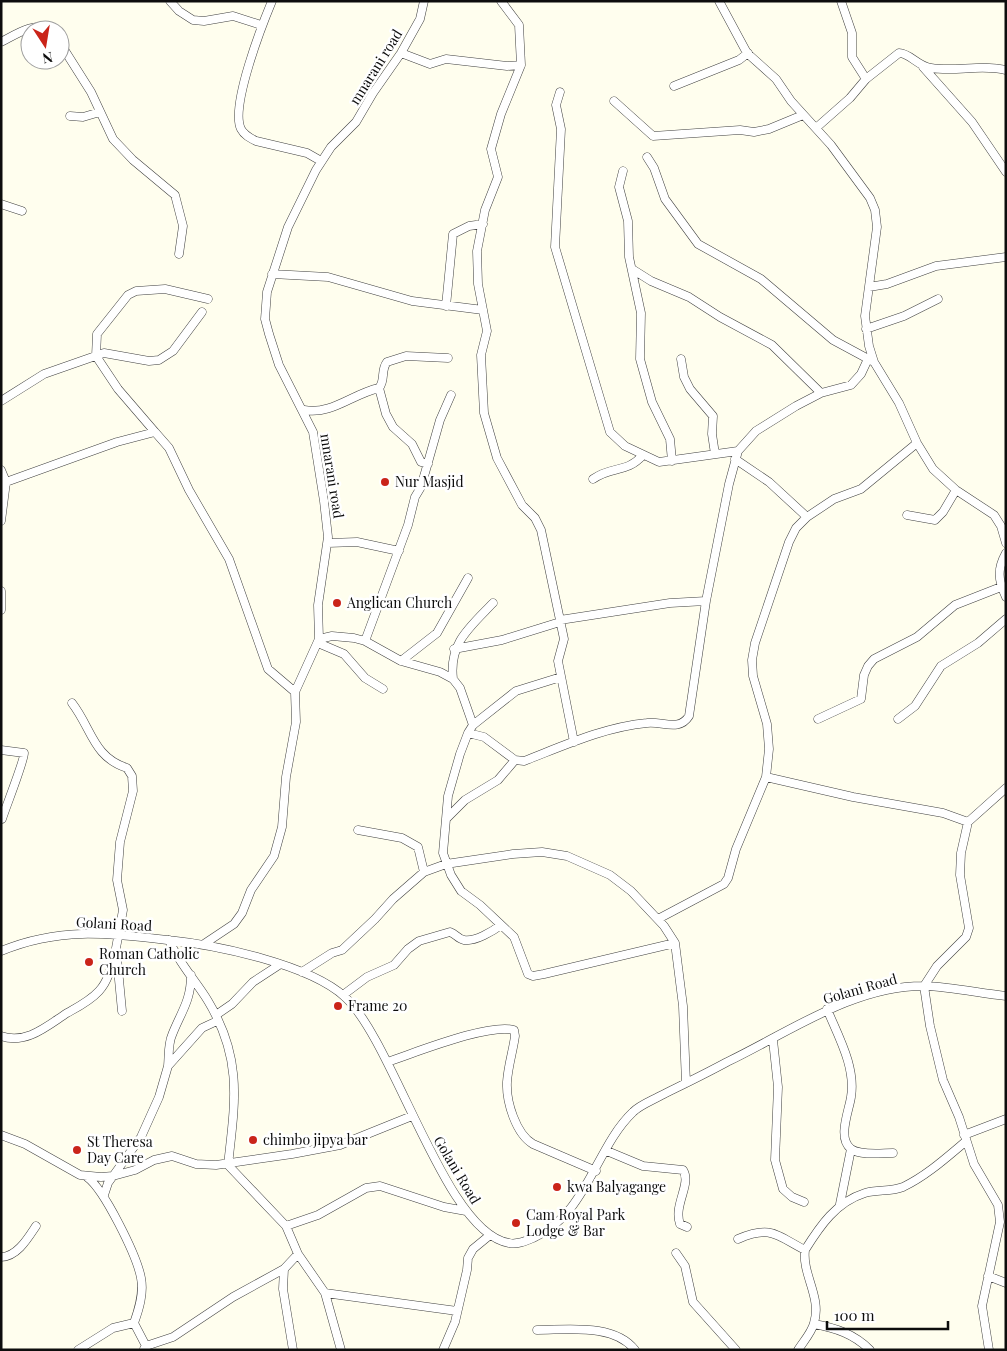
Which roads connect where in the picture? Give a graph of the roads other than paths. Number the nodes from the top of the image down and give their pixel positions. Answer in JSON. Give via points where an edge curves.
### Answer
{"nodes":[{"id":1,"x":170,"y":1,"type":"edge"},
{"id":2,"x":272,"y":1,"type":"edge"},
{"id":3,"x":424,"y":1,"type":"edge"},
{"id":4,"x":501,"y":1,"type":"edge"},
{"id":5,"x":720,"y":1,"type":"edge"},
{"id":6,"x":841,"y":1,"type":"edge"},
{"id":7,"x":261,"y":26,"type":"junction"},
{"id":8,"x":20,"y":33,"type":"edge"},
{"id":9,"x":1,"y":42,"type":"edge"},
{"id":10,"x":401,"y":53,"type":"junction"},
{"id":11,"x":748,"y":53,"type":"junction"},
{"id":12,"x":70,"y":58,"type":"edge"},
{"id":13,"x":521,"y":65,"type":"junction"},
{"id":14,"x":923,"y":67,"type":"junction"},
{"id":15,"x":1006,"y":70,"type":"edge"},
{"id":16,"x":866,"y":79,"type":"junction"},
{"id":17,"x":674,"y":86,"type":"dead end"},
{"id":18,"x":560,"y":92,"type":"dead end"},
{"id":19,"x":614,"y":102,"type":"dead end"},
{"id":20,"x":100,"y":112,"type":"junction"},
{"id":21,"x":803,"y":115,"type":"junction"},
{"id":22,"x":70,"y":116,"type":"dead end"},
{"id":23,"x":816,"y":128,"type":"junction"},
{"id":24,"x":647,"y":157,"type":"dead end"},
{"id":25,"x":321,"y":161,"type":"junction"},
{"id":26,"x":623,"y":170,"type":"dead end"},
{"id":27,"x":1006,"y":172,"type":"edge"},
{"id":28,"x":1,"y":204,"type":"edge"},
{"id":29,"x":22,"y":211,"type":"dead end"},
{"id":30,"x":483,"y":224,"type":"junction"},
{"id":31,"x":179,"y":254,"type":"dead end"},
{"id":32,"x":1006,"y":257,"type":"edge"},
{"id":33,"x":632,"y":270,"type":"junction"},
{"id":34,"x":272,"y":274,"type":"junction"},
{"id":35,"x":869,"y":287,"type":"junction"},
{"id":36,"x":208,"y":299,"type":"dead end"},
{"id":37,"x":938,"y":299,"type":"dead end"},
{"id":38,"x":446,"y":306,"type":"junction"},
{"id":39,"x":483,"y":310,"type":"junction"},
{"id":40,"x":202,"y":312,"type":"dead end"},
{"id":41,"x":866,"y":329,"type":"junction"},
{"id":42,"x":96,"y":356,"type":"junction"},
{"id":43,"x":448,"y":358,"type":"dead end"},
{"id":44,"x":681,"y":359,"type":"dead end"},
{"id":45,"x":871,"y":361,"type":"junction"},
{"id":46,"x":379,"y":388,"type":"junction"},
{"id":47,"x":822,"y":393,"type":"junction"},
{"id":48,"x":451,"y":395,"type":"dead end"},
{"id":49,"x":1,"y":401,"type":"edge"},
{"id":50,"x":304,"y":410,"type":"junction"},
{"id":51,"x":155,"y":432,"type":"junction"},
{"id":52,"x":917,"y":443,"type":"junction"},
{"id":53,"x":738,"y":451,"type":"junction"},
{"id":54,"x":715,"y":454,"type":"junction"},
{"id":55,"x":643,"y":455,"type":"junction"},
{"id":56,"x":735,"y":459,"type":"junction"},
{"id":57,"x":672,"y":461,"type":"junction"},
{"id":58,"x":428,"y":464,"type":"junction"},
{"id":59,"x":1,"y":470,"type":"edge"},
{"id":60,"x":593,"y":479,"type":"dead end"},
{"id":61,"x":6,"y":482,"type":"junction"},
{"id":62,"x":956,"y":490,"type":"junction"},
{"id":63,"x":907,"y":514,"type":"dead end"},
{"id":64,"x":807,"y":517,"type":"junction"},
{"id":65,"x":1,"y":520,"type":"edge"},
{"id":66,"x":328,"y":542,"type":"junction"},
{"id":67,"x":1006,"y":543,"type":"edge"},
{"id":68,"x":399,"y":551,"type":"junction"},
{"id":69,"x":1006,"y":553,"type":"edge"},
{"id":70,"x":468,"y":578,"type":"dead end"},
{"id":71,"x":1001,"y":587,"type":"junction"},
{"id":72,"x":1,"y":591,"type":"edge"},
{"id":73,"x":1006,"y":596,"type":"edge"},
{"id":74,"x":706,"y":601,"type":"junction"},
{"id":75,"x":493,"y":604,"type":"dead end"},
{"id":76,"x":1,"y":610,"type":"edge"},
{"id":77,"x":1006,"y":618,"type":"edge"},
{"id":78,"x":560,"y":621,"type":"junction"},
{"id":79,"x":319,"y":641,"type":"junction"},
{"id":80,"x":365,"y":641,"type":"junction"},
{"id":81,"x":454,"y":649,"type":"junction"},
{"id":82,"x":400,"y":661,"type":"junction"},
{"id":83,"x":561,"y":677,"type":"junction"},
{"id":84,"x":453,"y":679,"type":"junction"},
{"id":85,"x":383,"y":689,"type":"dead end"},
{"id":86,"x":295,"y":692,"type":"junction"},
{"id":87,"x":72,"y":703,"type":"dead end"},
{"id":88,"x":818,"y":719,"type":"dead end"},
{"id":89,"x":898,"y":719,"type":"dead end"},
{"id":90,"x":473,"y":725,"type":"junction"},
{"id":91,"x":468,"y":732,"type":"junction"},
{"id":92,"x":574,"y":742,"type":"junction"},
{"id":93,"x":1,"y":750,"type":"edge"},
{"id":94,"x":515,"y":760,"type":"junction"},
{"id":95,"x":766,"y":777,"type":"junction"},
{"id":96,"x":1006,"y":788,"type":"edge"},
{"id":97,"x":447,"y":818,"type":"junction"},
{"id":98,"x":2,"y":819,"type":"edge"},
{"id":99,"x":968,"y":822,"type":"junction"},
{"id":100,"x":358,"y":830,"type":"dead end"},
{"id":101,"x":446,"y":864,"type":"junction"},
{"id":102,"x":424,"y":872,"type":"junction"},
{"id":103,"x":658,"y":919,"type":"junction"},
{"id":104,"x":501,"y":925,"type":"junction"},
{"id":105,"x":118,"y":934,"type":"junction"},
{"id":106,"x":169,"y":940,"type":"junction"},
{"id":107,"x":675,"y":943,"type":"junction"},
{"id":108,"x":204,"y":944,"type":"junction"},
{"id":109,"x":116,"y":948,"type":"junction"},
{"id":110,"x":1,"y":951,"type":"edge"},
{"id":111,"x":279,"y":964,"type":"junction"},
{"id":112,"x":302,"y":972,"type":"junction"},
{"id":113,"x":191,"y":974,"type":"junction"},
{"id":114,"x":924,"y":986,"type":"junction"},
{"id":115,"x":343,"y":995,"type":"junction"},
{"id":116,"x":1006,"y":996,"type":"edge"},
{"id":117,"x":827,"y":1009,"type":"junction"},
{"id":118,"x":122,"y":1011,"type":"dead end"},
{"id":119,"x":216,"y":1018,"type":"junction"},
{"id":120,"x":1,"y":1036,"type":"edge"},
{"id":121,"x":773,"y":1040,"type":"junction"},
{"id":122,"x":387,"y":1062,"type":"junction"},
{"id":123,"x":168,"y":1066,"type":"junction"},
{"id":124,"x":686,"y":1083,"type":"junction"},
{"id":125,"x":412,"y":1116,"type":"junction"},
{"id":126,"x":1006,"y":1119,"type":"edge"},
{"id":127,"x":1,"y":1135,"type":"edge"},
{"id":128,"x":965,"y":1138,"type":"junction"},
{"id":129,"x":851,"y":1149,"type":"junction"},
{"id":130,"x":607,"y":1151,"type":"junction"},
{"id":131,"x":893,"y":1153,"type":"dead end"},
{"id":132,"x":228,"y":1165,"type":"junction"},
{"id":133,"x":596,"y":1171,"type":"junction"},
{"id":134,"x":86,"y":1176,"type":"junction"},
{"id":135,"x":113,"y":1176,"type":"junction"},
{"id":136,"x":104,"y":1195,"type":"junction"},
{"id":137,"x":804,"y":1202,"type":"dead end"},
{"id":138,"x":840,"y":1204,"type":"junction"},
{"id":139,"x":466,"y":1210,"type":"junction"},
{"id":140,"x":1003,"y":1222,"type":"edge"},
{"id":141,"x":36,"y":1226,"type":"dead end"},
{"id":142,"x":286,"y":1226,"type":"junction"},
{"id":143,"x":686,"y":1227,"type":"dead end"},
{"id":144,"x":490,"y":1235,"type":"junction"},
{"id":145,"x":738,"y":1239,"type":"dead end"},
{"id":146,"x":805,"y":1250,"type":"junction"},
{"id":147,"x":298,"y":1254,"type":"junction"},
{"id":148,"x":676,"y":1254,"type":"dead end"},
{"id":149,"x":1,"y":1257,"type":"edge"},
{"id":150,"x":284,"y":1269,"type":"junction"},
{"id":151,"x":988,"y":1276,"type":"junction"},
{"id":152,"x":1006,"y":1283,"type":"edge"},
{"id":153,"x":325,"y":1293,"type":"junction"},
{"id":154,"x":457,"y":1311,"type":"junction"},
{"id":155,"x":134,"y":1323,"type":"junction"},
{"id":156,"x":814,"y":1324,"type":"junction"},
{"id":157,"x":537,"y":1330,"type":"dead end"},
{"id":158,"x":145,"y":1348,"type":"edge"},
{"id":159,"x":78,"y":1350,"type":"edge"},
{"id":160,"x":293,"y":1350,"type":"edge"},
{"id":161,"x":341,"y":1350,"type":"edge"},
{"id":162,"x":443,"y":1350,"type":"edge"},
{"id":163,"x":635,"y":1350,"type":"edge"},
{"id":164,"x":736,"y":1350,"type":"edge"},
{"id":165,"x":798,"y":1350,"type":"edge"},
{"id":166,"x":870,"y":1350,"type":"edge"},
{"id":167,"x":989,"y":1350,"type":"edge"}],
"edges":[{"from":1,"to":7,"type":"street","via":[[194,20],[233,16]]},
{"from":2,"to":7,"type":"street"},
{"from":3,"to":10,"type":"street","name":"mnarani road","via":[[420,19]]},
{"from":4,"to":13,"type":"street","via":[[519,25]]},
{"from":5,"to":11,"type":"street"},
{"from":6,"to":16,"type":"street","via":[[852,33],[852,57]]},
{"from":7,"to":25,"type":"street","via":[[240,100],[238,116],[241,130],[256,141],[307,153]]},
{"from":8,"to":9,"type":"street"},
{"from":10,"to":13,"type":"street","via":[[430,64],[446,59]]},
{"from":10,"to":25,"type":"street","name":"mnarani road","via":[[372,92],[356,122]]},
{"from":11,"to":17,"type":"street","via":[[739,60]]},
{"from":11,"to":21,"type":"street","via":[[776,79]]},
{"from":12,"to":20,"type":"street"},
{"from":13,"to":30,"type":"street","via":[[491,149],[498,177]]},
{"from":14,"to":15,"type":"street"},
{"from":14,"to":16,"type":"street","via":[[906,54],[899,53]]},
{"from":14,"to":27,"type":"street","via":[[972,122]]},
{"from":16,"to":23,"type":"street"},
{"from":18,"to":55,"type":"street","via":[[556,104],[561,130],[555,240],[559,266],[570,291],[610,432],[625,446]]},
{"from":19,"to":21,"type":"street","via":[[653,136],[740,130],[754,132]]},
{"from":20,"to":22,"type":"street"},
{"from":20,"to":31,"type":"street","via":[[113,139],[174,195],[183,226]]},
{"from":21,"to":23,"type":"street"},
{"from":23,"to":35,"type":"street","via":[[870,198],[875,210],[877,227]]},
{"from":24,"to":45,"type":"street","via":[[664,199],[698,244],[761,279],[833,340]]},
{"from":25,"to":34,"type":"street","name":"mnarani road","via":[[288,228]]},
{"from":26,"to":33,"type":"street","via":[[619,187],[628,221]]},
{"from":28,"to":29,"type":"street"},
{"from":30,"to":38,"type":"street","via":[[460,229],[453,234]]},
{"from":30,"to":39,"type":"street","via":[[477,251]]},
{"from":32,"to":35,"type":"street","via":[[936,266],[887,284]]},
{"from":33,"to":47,"type":"street","via":[[689,297],[772,345]]},
{"from":33,"to":57,"type":"street","via":[[641,313],[639,348],[642,366],[652,402],[670,439]]},
{"from":34,"to":38,"type":"street","via":[[328,277]]},
{"from":34,"to":50,"type":"street","name":"mnarani road","via":[[265,307],[268,334],[279,365]]},
{"from":35,"to":41,"type":"street"},
{"from":36,"to":42,"type":"street","via":[[165,289],[136,291],[128,295],[100,329],[95,345]]},
{"from":37,"to":41,"type":"street","via":[[904,316]]},
{"from":38,"to":39,"type":"street"},
{"from":39,"to":78,"type":"street","via":[[487,330],[481,364],[485,423],[497,458],[522,504],[541,530]]},
{"from":40,"to":42,"type":"street","via":[[173,352],[159,360],[108,353]]},
{"from":41,"to":45,"type":"street"},
{"from":42,"to":49,"type":"street","via":[[44,374]]},
{"from":42,"to":51,"type":"street","via":[[118,389]]},
{"from":43,"to":46,"type":"street","via":[[406,356],[387,362],[382,369],[383,380]]},
{"from":44,"to":54,"type":"street","via":[[690,389],[713,416]]},
{"from":45,"to":47,"type":"street","via":[[850,385]]},
{"from":45,"to":52,"type":"street","via":[[899,403]]},
{"from":46,"to":50,"type":"street","via":[[322,412]]},
{"from":46,"to":58,"type":"street","via":[[393,427],[412,444],[421,462]]},
{"from":47,"to":53,"type":"street","via":[[756,431]]},
{"from":48,"to":58,"type":"street","via":[[440,420]]},
{"from":50,"to":66,"type":"street","name":"mnarani road","via":[[313,432]]},
{"from":51,"to":61,"type":"street","via":[[117,442]]},
{"from":51,"to":86,"type":"street","via":[[169,448],[229,559],[268,669]]},
{"from":52,"to":62,"type":"street","via":[[933,469]]},
{"from":52,"to":64,"type":"street","via":[[861,489],[834,499]]},
{"from":53,"to":54,"type":"street"},
{"from":53,"to":56,"type":"street"},
{"from":54,"to":57,"type":"street"},
{"from":55,"to":57,"type":"street","via":[[659,462]]},
{"from":55,"to":60,"type":"street","via":[[630,467],[608,470]]},
{"from":56,"to":64,"type":"street","via":[[769,482]]},
{"from":56,"to":74,"type":"street"},
{"from":58,"to":68,"type":"street"},
{"from":59,"to":61,"type":"street"},
{"from":61,"to":65,"type":"street"},
{"from":62,"to":63,"type":"street","via":[[935,520]]},
{"from":62,"to":67,"type":"street","via":[[994,515]]},
{"from":64,"to":95,"type":"street","via":[[788,542],[755,643],[753,676],[767,724]]},
{"from":66,"to":68,"type":"street","via":[[357,542]]},
{"from":66,"to":79,"type":"street","name":"mnarani road","via":[[318,604]]},
{"from":68,"to":80,"type":"street"},
{"from":69,"to":71,"type":"street","via":[[999,566]]},
{"from":70,"to":82,"type":"street","via":[[437,633]]},
{"from":71,"to":73,"type":"street"},
{"from":71,"to":88,"type":"street","via":[[955,605],[917,637],[874,659],[864,675],[861,699]]},
{"from":72,"to":76,"type":"street"},
{"from":74,"to":78,"type":"street","via":[[670,603]]},
{"from":74,"to":92,"type":"street","via":[[686,721],[675,726],[648,722]]},
{"from":75,"to":81,"type":"street","via":[[469,627]]},
{"from":77,"to":89,"type":"street","via":[[978,642],[941,666],[915,706]]},
{"from":78,"to":81,"type":"street","via":[[502,640]]},
{"from":78,"to":83,"type":"street","via":[[564,639],[558,661]]},
{"from":79,"to":80,"type":"street","via":[[342,636]]},
{"from":79,"to":85,"type":"street","via":[[344,654],[365,678]]},
{"from":79,"to":86,"type":"street","name":"mnarani road"},
{"from":80,"to":82,"type":"street"},
{"from":81,"to":84,"type":"street","via":[[451,662]]},
{"from":82,"to":84,"type":"street"},
{"from":83,"to":90,"type":"street","via":[[516,691]]},
{"from":83,"to":92,"type":"street"},
{"from":84,"to":90,"type":"street","via":[[460,688]]},
{"from":86,"to":108,"type":"street","name":"mnarani road","via":[[296,722],[286,777],[282,827],[274,856],[251,890],[234,924]]},
{"from":87,"to":105,"type":"street","via":[[104,756],[127,768],[132,776],[130,807],[117,859],[123,910]]},
{"from":90,"to":91,"type":"street"},
{"from":91,"to":94,"type":"street","via":[[484,737]]},
{"from":91,"to":97,"type":"street","via":[[453,779]]},
{"from":92,"to":94,"type":"street","via":[[524,761]]},
{"from":93,"to":98,"type":"street","via":[[21,752],[25,757]]},
{"from":94,"to":97,"type":"street","via":[[498,780],[465,800]]},
{"from":95,"to":99,"type":"street","via":[[853,798],[943,813]]},
{"from":95,"to":103,"type":"street","via":[[744,826],[724,884]]},
{"from":96,"to":99,"type":"street"},
{"from":97,"to":101,"type":"street","via":[[443,853]]},
{"from":99,"to":114,"type":"street","via":[[960,853],[960,875],[969,928],[966,937],[937,966]]},
{"from":100,"to":102,"type":"street","via":[[410,841],[418,846]]},
{"from":101,"to":102,"type":"street"},
{"from":101,"to":103,"type":"street","via":[[542,852],[567,856],[610,875]]},
{"from":101,"to":104,"type":"street","via":[[461,891]]},
{"from":102,"to":112,"type":"street","via":[[393,898],[342,950],[332,952]]},
{"from":103,"to":107,"type":"street"},
{"from":104,"to":107,"type":"street","via":[[514,937],[524,966],[533,976]]},
{"from":104,"to":115,"type":"street","via":[[470,940],[463,940],[450,932],[419,941],[394,965],[367,977]]},
{"from":105,"to":106,"type":"street","name":"Golani Road"},
{"from":105,"to":109,"type":"street"},
{"from":105,"to":110,"type":"street","name":"Golani Road","via":[[60,934],[26,941]]},
{"from":106,"to":108,"type":"street","name":"Golani Road"},
{"from":106,"to":113,"type":"street","via":[[176,957]]},
{"from":107,"to":124,"type":"street","via":[[683,1006]]},
{"from":108,"to":111,"type":"street","name":"Golani Road"},
{"from":109,"to":118,"type":"street"},
{"from":109,"to":120,"type":"street","via":[[108,980],[92,998],[40,1032],[17,1039]]},
{"from":111,"to":112,"type":"street","name":"Golani Road"},
{"from":111,"to":119,"type":"street","via":[[253,982]]},
{"from":112,"to":115,"type":"street","name":"Golani Road"},
{"from":113,"to":119,"type":"street"},
{"from":113,"to":123,"type":"street","via":[[191,991],[184,1014],[172,1035]]},
{"from":114,"to":116,"type":"street","name":"Golani Road"},
{"from":114,"to":117,"type":"street","name":"Golani Road","via":[[893,990]]},
{"from":114,"to":128,"type":"street","via":[[943,1080]]},
{"from":115,"to":122,"type":"street","name":"Golani Road","via":[[367,1023]]},
{"from":117,"to":121,"type":"street","name":"Golani Road"},
{"from":117,"to":129,"type":"street","via":[[849,1066],[851,1096],[845,1135]]},
{"from":119,"to":123,"type":"street","via":[[202,1028]]},
{"from":119,"to":132,"type":"street","via":[[229,1048],[234,1071],[235,1114]]},
{"from":121,"to":124,"type":"street","name":"Golani Road"},
{"from":121,"to":137,"type":"street","via":[[778,1087],[775,1160],[783,1189],[792,1198]]},
{"from":122,"to":125,"type":"street","name":"Golani Road"},
{"from":122,"to":133,"type":"street","via":[[476,1032],[498,1028],[514,1030],[507,1083],[521,1134],[533,1144]]},
{"from":123,"to":135,"type":"street","via":[[159,1097],[141,1137]]},
{"from":124,"to":130,"type":"street","name":"Golani Road","via":[[635,1110],[617,1131]]},
{"from":125,"to":132,"type":"street","via":[[340,1145]]},
{"from":125,"to":139,"type":"street","name":"Golani Road"},
{"from":126,"to":128,"type":"street"},
{"from":127,"to":134,"type":"street"},
{"from":128,"to":138,"type":"street","via":[[930,1170],[902,1187],[865,1192]]},
{"from":128,"to":140,"type":"street","via":[[974,1164],[995,1197]]},
{"from":129,"to":131,"type":"street"},
{"from":129,"to":138,"type":"street"},
{"from":130,"to":133,"type":"street","name":"Golani Road"},
{"from":130,"to":143,"type":"street","via":[[643,1166],[683,1170],[686,1182],[677,1217]]},
{"from":132,"to":135,"type":"street","via":[[196,1164],[172,1156],[158,1158],[135,1170]]},
{"from":132,"to":142,"type":"street"},
{"from":133,"to":144,"type":"street","name":"Golani Road","via":[[563,1217],[540,1235],[524,1242],[508,1243]]},
{"from":134,"to":135,"type":"street"},
{"from":134,"to":136,"type":"street"},
{"from":135,"to":136,"type":"street"},
{"from":136,"to":155,"type":"street","via":[[142,1279],[140,1304]]},
{"from":138,"to":146,"type":"street"},
{"from":139,"to":142,"type":"street","via":[[444,1207],[380,1186],[366,1188],[318,1215]]},
{"from":139,"to":144,"type":"street","name":"Golani Road"},
{"from":140,"to":151,"type":"street"},
{"from":141,"to":149,"type":"street","via":[[17,1250]]},
{"from":142,"to":147,"type":"street"},
{"from":144,"to":154,"type":"street","via":[[473,1249],[468,1258]]},
{"from":145,"to":146,"type":"street","via":[[761,1231],[770,1232]]},
{"from":146,"to":156,"type":"street","via":[[816,1306]]},
{"from":147,"to":150,"type":"street"},
{"from":147,"to":153,"type":"street"},
{"from":148,"to":164,"type":"street","via":[[685,1266],[693,1302]]},
{"from":150,"to":158,"type":"street","via":[[233,1297],[173,1337]]},
{"from":150,"to":160,"type":"street","via":[[283,1295]]},
{"from":151,"to":152,"type":"street"},
{"from":151,"to":167,"type":"street","via":[[982,1306]]},
{"from":153,"to":154,"type":"street"},
{"from":153,"to":161,"type":"street"},
{"from":154,"to":162,"type":"street"},
{"from":155,"to":158,"type":"street"},
{"from":155,"to":159,"type":"street","via":[[112,1328]]},
{"from":156,"to":165,"type":"street"},
{"from":156,"to":166,"type":"street","via":[[841,1330],[859,1339]]},
{"from":157,"to":163,"type":"street","via":[[605,1333],[626,1339]]}]}
